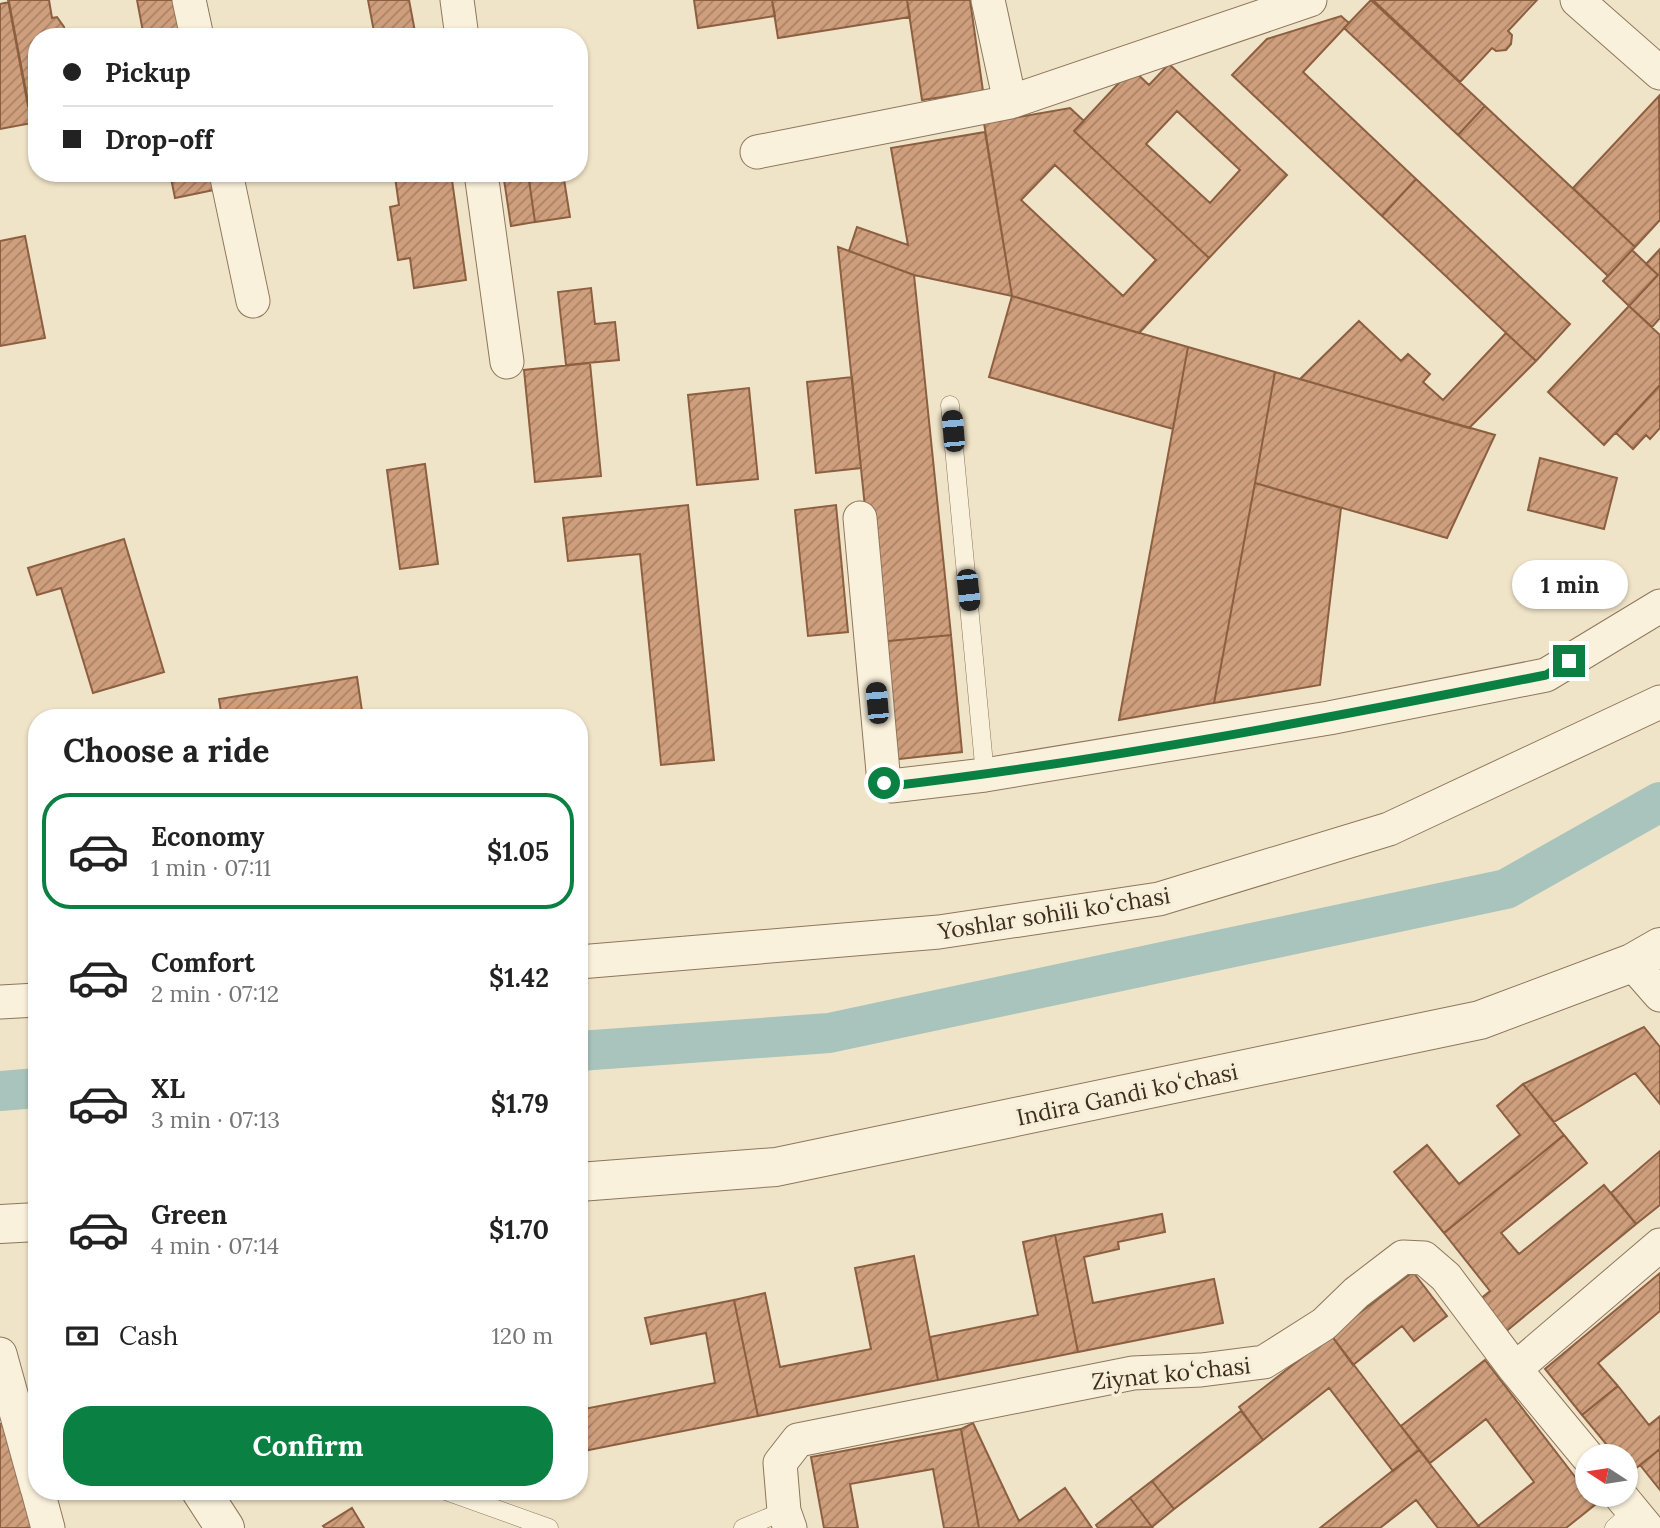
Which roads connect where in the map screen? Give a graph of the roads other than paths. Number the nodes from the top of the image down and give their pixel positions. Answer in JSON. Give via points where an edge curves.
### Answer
{"nodes":[{"id":1,"x":189,"y":0,"type":"edge"},
{"id":2,"x":457,"y":0,"type":"edge"},
{"id":3,"x":988,"y":0,"type":"edge"},
{"id":4,"x":1310,"y":0,"type":"edge"},
{"id":5,"x":1577,"y":0,"type":"edge"},
{"id":6,"x":195,"y":28,"type":"edge"},
{"id":7,"x":461,"y":28,"type":"edge"},
{"id":8,"x":1660,"y":72,"type":"edge"},
{"id":9,"x":1010,"y":102,"type":"junction"},
{"id":10,"x":757,"y":152,"type":"dead end"},
{"id":11,"x":228,"y":182,"type":"edge"},
{"id":12,"x":482,"y":182,"type":"edge"},
{"id":13,"x":253,"y":301,"type":"dead end"},
{"id":14,"x":507,"y":362,"type":"dead end"},
{"id":15,"x":950,"y":405,"type":"dead end"},
{"id":16,"x":860,"y":518,"type":"dead end"},
{"id":17,"x":1660,"y":606,"type":"edge"},
{"id":18,"x":1660,"y":702,"type":"edge"},
{"id":19,"x":985,"y":775,"type":"junction"},
{"id":20,"x":1646,"y":955,"type":"edge"},
{"id":21,"x":588,"y":961,"type":"edge"},
{"id":22,"x":1660,"y":995,"type":"edge"},
{"id":23,"x":28,"y":1000,"type":"edge"},
{"id":24,"x":0,"y":1002,"type":"edge"},
{"id":25,"x":588,"y":1181,"type":"edge"},
{"id":26,"x":1660,"y":1245,"type":"edge"},
{"id":27,"x":0,"y":1354,"type":"edge"},
{"id":28,"x":1515,"y":1368,"type":"junction"},
{"id":29,"x":1577,"y":1444,"type":"edge"},
{"id":30,"x":28,"y":1457,"type":"edge"},
{"id":31,"x":40,"y":1500,"type":"edge"},
{"id":32,"x":207,"y":1500,"type":"edge"},
{"id":33,"x":471,"y":1500,"type":"edge"},
{"id":34,"x":787,"y":1519,"type":"edge"},
{"id":35,"x":48,"y":1528,"type":"edge"},
{"id":36,"x":225,"y":1528,"type":"edge"},
{"id":37,"x":549,"y":1528,"type":"edge"},
{"id":38,"x":743,"y":1528,"type":"edge"}],
"edges":[{"from":1,"to":6,"type":"street"},
{"from":2,"to":7,"type":"street"},
{"from":3,"to":9,"type":"street"},
{"from":4,"to":9,"type":"street"},
{"from":5,"to":8,"type":"street"},
{"from":9,"to":10,"type":"street"},
{"from":11,"to":13,"type":"street"},
{"from":12,"to":14,"type":"street"},
{"from":15,"to":19,"type":"lane"},
{"from":16,"to":19,"type":"street","via":[[884,783],[891,786]]},
{"from":17,"to":19,"type":"street","via":[[1546,675],[1329,718]]},
{"from":18,"to":21,"type":"street","name":"Yoshlar sohili koʻchasi","via":[[1389,829],[1159,899],[939,932]]},
{"from":20,"to":22,"type":"street"},
{"from":20,"to":25,"type":"street","name":"Indira Gandi koʻchasi","via":[[1480,1020],[790,1164]]},
{"from":23,"to":24,"type":"street"},
{"from":26,"to":28,"type":"street"},
{"from":27,"to":30,"type":"street"},
{"from":28,"to":29,"type":"street","name":"Ziynat koʻchasi"},
{"from":28,"to":34,"type":"street","name":"Ziynat koʻchasi","via":[[1446,1277],[1424,1258],[1403,1257],[1324,1324],[1264,1362],[1133,1373],[798,1440],[780,1463]]},
{"from":31,"to":35,"type":"street"},
{"from":32,"to":36,"type":"street"},
{"from":33,"to":37,"type":"lane"},
{"from":34,"to":38,"type":"lane"}]}
